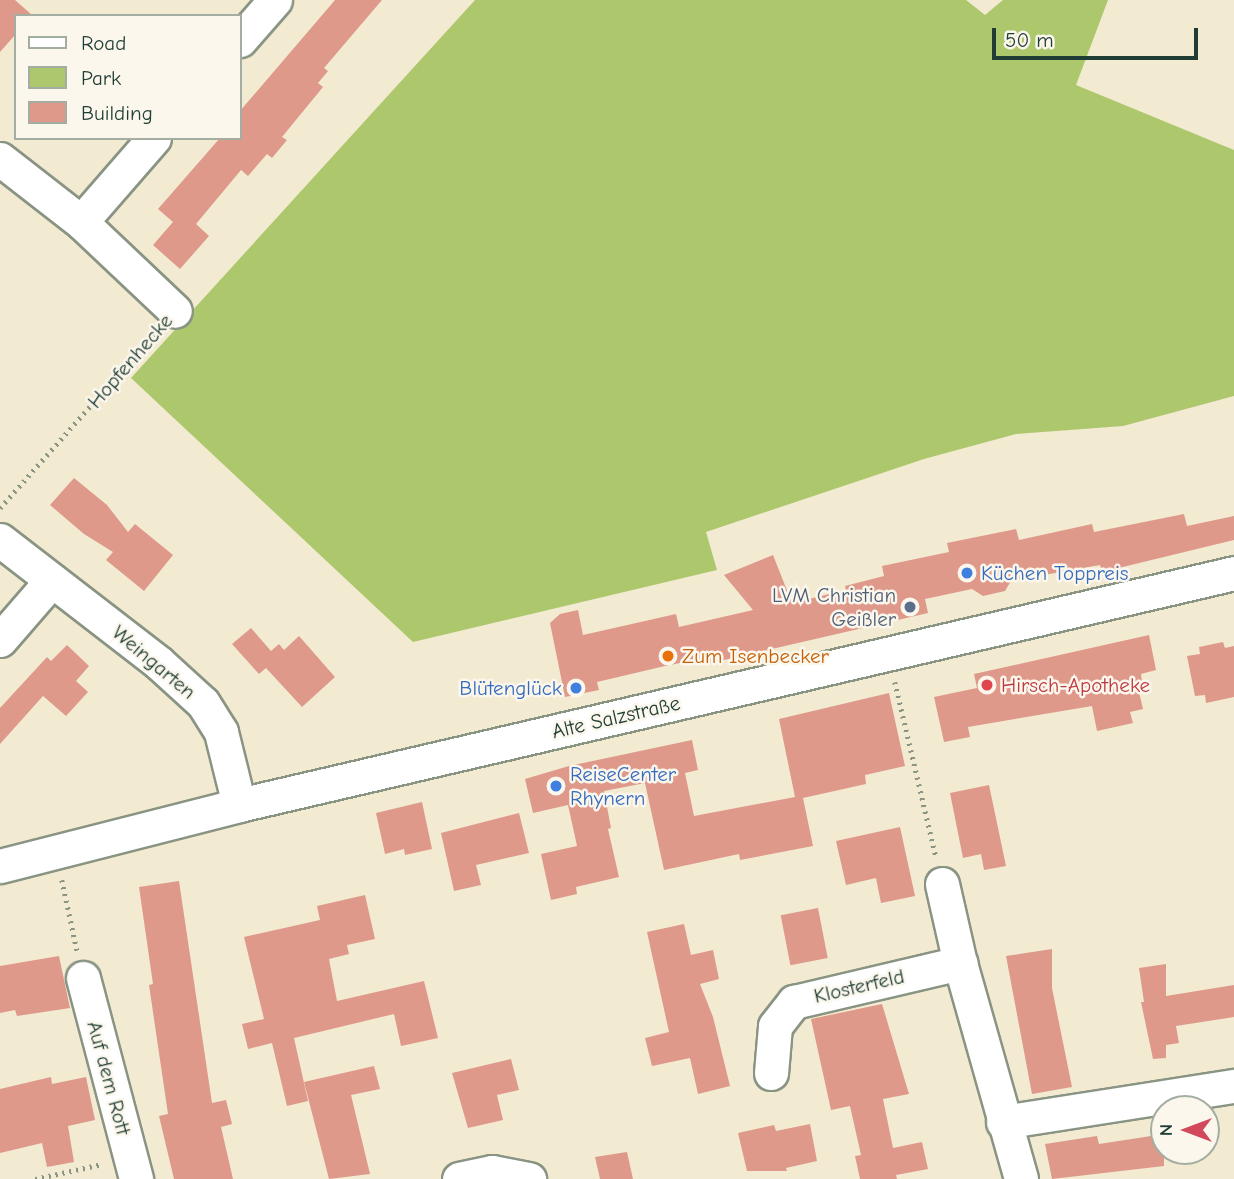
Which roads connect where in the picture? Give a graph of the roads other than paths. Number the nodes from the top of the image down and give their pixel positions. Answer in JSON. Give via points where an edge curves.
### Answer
{"nodes":[{"id":1,"x":275,"y":0,"type":"edge"},
{"id":2,"x":242,"y":38,"type":"edge"},
{"id":3,"x":152,"y":140,"type":"edge"},
{"id":4,"x":0,"y":159,"type":"edge"},
{"id":5,"x":81,"y":222,"type":"junction"},
{"id":6,"x":175,"y":311,"type":"road end"},
{"id":7,"x":0,"y":540,"type":"edge"},
{"id":8,"x":1234,"y":573,"type":"edge"},
{"id":9,"x":52,"y":580,"type":"junction"},
{"id":10,"x":0,"y":640,"type":"edge"},
{"id":11,"x":239,"y":805,"type":"junction"},
{"id":12,"x":0,"y":866,"type":"edge"},
{"id":13,"x":942,"y":884,"type":"road end"},
{"id":14,"x":960,"y":963,"type":"junction"},
{"id":15,"x":83,"y":978,"type":"road end"},
{"id":16,"x":771,"y":1073,"type":"dead end"},
{"id":17,"x":1234,"y":1086,"type":"edge"},
{"id":18,"x":1003,"y":1122,"type":"junction"},
{"id":19,"x":133,"y":1168,"type":"edge"},
{"id":20,"x":459,"y":1179,"type":"edge"},
{"id":21,"x":530,"y":1179,"type":"edge"},
{"id":22,"x":1021,"y":1179,"type":"edge"}],
"edges":[{"from":1,"to":2,"type":"street"},
{"from":3,"to":5,"type":"street"},
{"from":4,"to":5,"type":"street","name":"Hopfenhecke"},
{"from":5,"to":6,"type":"street","name":"Hopfenhecke"},
{"from":7,"to":9,"type":"street","name":"Weingarten"},
{"from":8,"to":11,"type":"street","name":"Alte Salzstraße"},
{"from":9,"to":10,"type":"street"},
{"from":9,"to":11,"type":"street","name":"Weingarten","via":[[203,703],[221,732]]},
{"from":11,"to":12,"type":"street","name":"Alte Salzstraße"},
{"from":13,"to":14,"type":"street"},
{"from":14,"to":16,"type":"street","name":"Klosterfeld","via":[[794,1002],[775,1026]]},
{"from":14,"to":18,"type":"street"},
{"from":15,"to":19,"type":"street","name":"Auf dem Rott"},
{"from":17,"to":18,"type":"street"},
{"from":18,"to":22,"type":"street"},
{"from":20,"to":21,"type":"street","via":[[492,1172]]}]}
